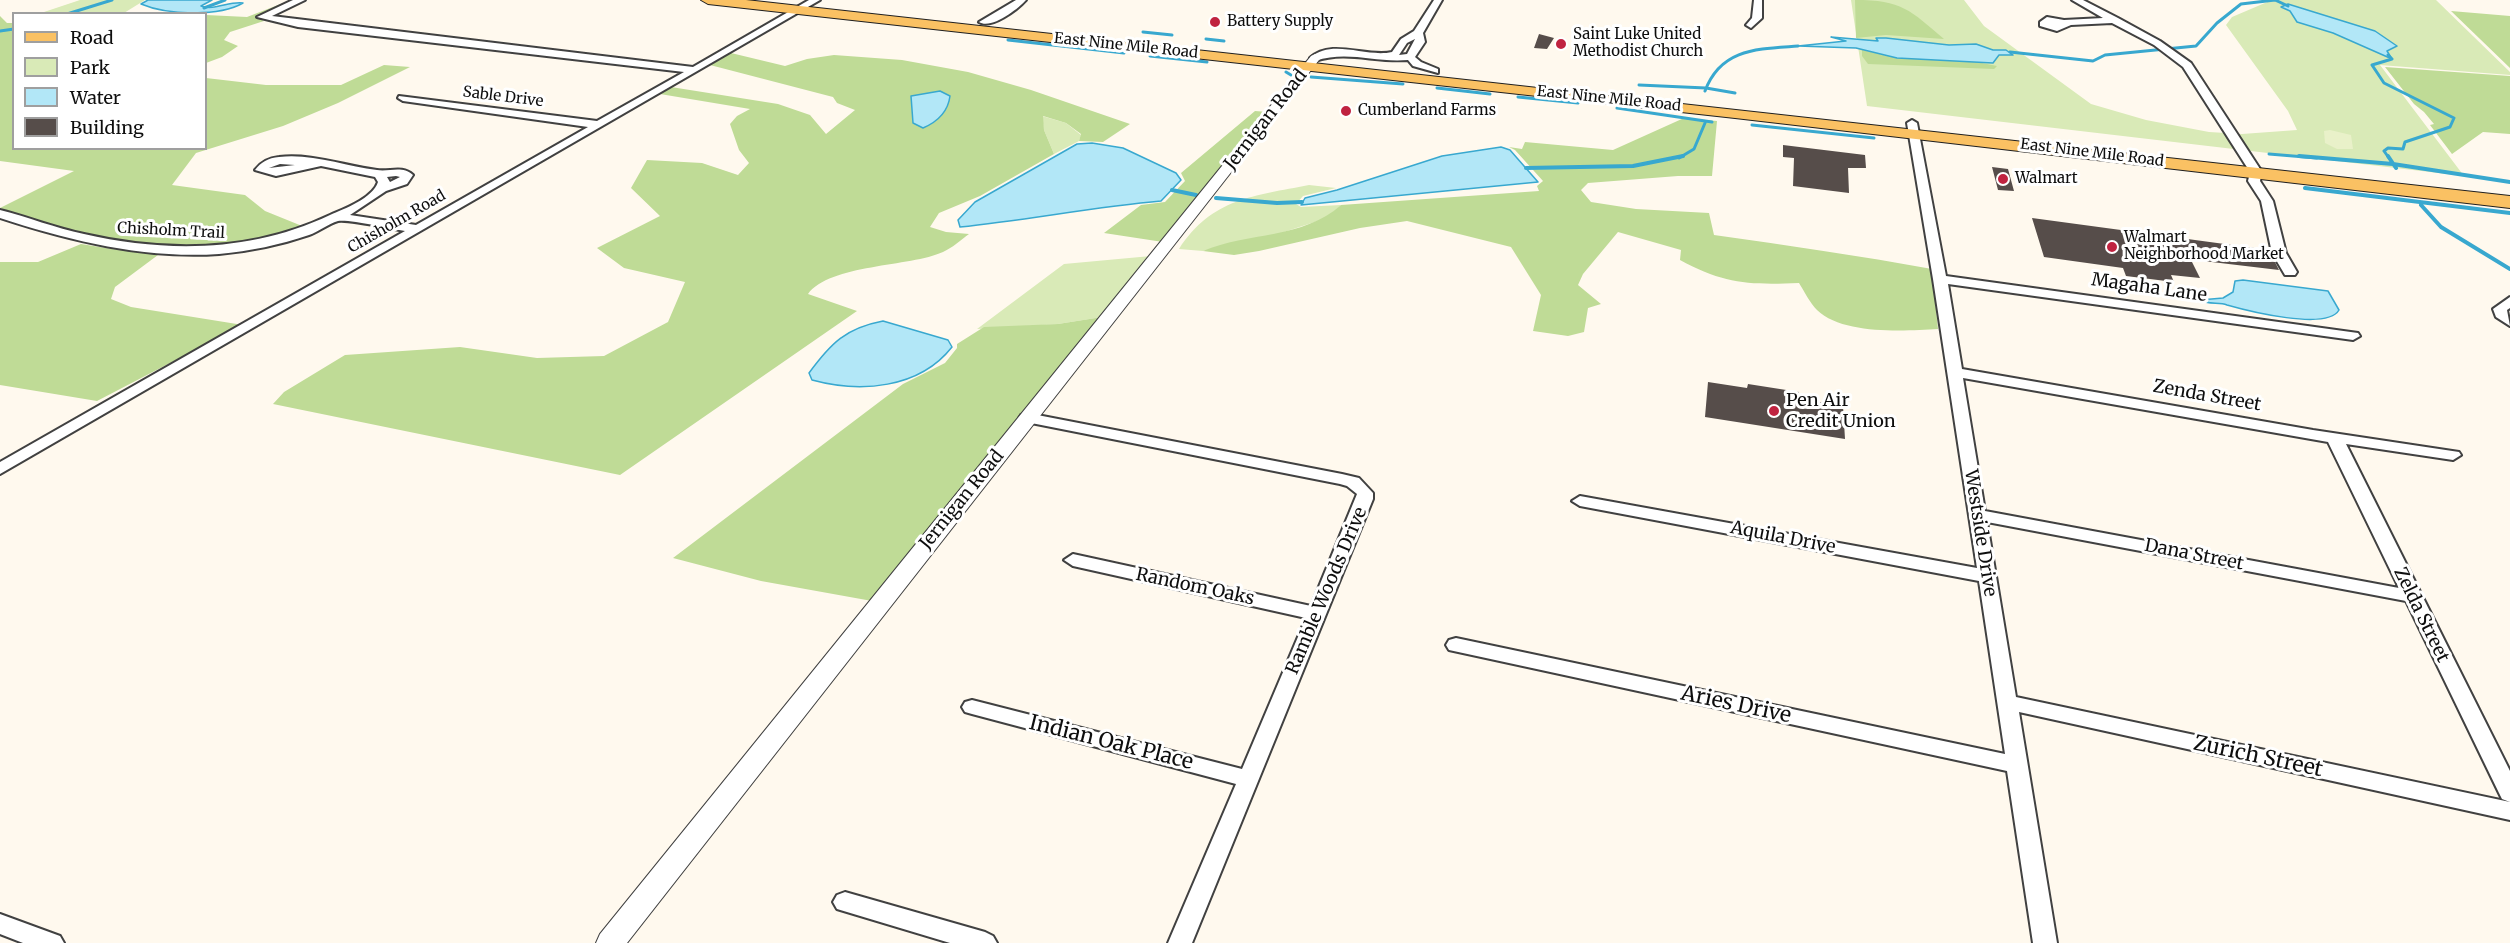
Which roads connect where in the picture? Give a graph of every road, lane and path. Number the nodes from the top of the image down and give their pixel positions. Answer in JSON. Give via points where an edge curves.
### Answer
{"nodes":[{"id":1,"x":301,"y":0,"type":"edge"},
{"id":2,"x":708,"y":0,"type":"edge"},
{"id":3,"x":782,"y":0,"type":"edge"},
{"id":4,"x":1009,"y":0,"type":"edge"},
{"id":5,"x":1022,"y":0,"type":"edge"},
{"id":6,"x":1438,"y":0,"type":"edge"},
{"id":7,"x":1758,"y":0,"type":"edge"},
{"id":8,"x":2077,"y":0,"type":"edge"},
{"id":9,"x":2103,"y":0,"type":"edge"},
{"id":10,"x":809,"y":4,"type":"edge"},
{"id":11,"x":830,"y":13,"type":"junction"},
{"id":12,"x":2115,"y":21,"type":"junction"},
{"id":13,"x":984,"y":22,"type":"junction"},
{"id":14,"x":2065,"y":23,"type":"dead end"},
{"id":15,"x":1751,"y":26,"type":"dead end"},
{"id":16,"x":1418,"y":33,"type":"junction"},
{"id":17,"x":1147,"y":48,"type":"junction"},
{"id":18,"x":1381,"y":57,"type":"junction"},
{"id":19,"x":1410,"y":57,"type":"junction"},
{"id":20,"x":1309,"y":65,"type":"junction"},
{"id":21,"x":695,"y":70,"type":"junction"},
{"id":22,"x":1434,"y":71,"type":"junction"},
{"id":23,"x":1532,"y":81,"type":"junction"},
{"id":24,"x":403,"y":98,"type":"dead end"},
{"id":25,"x":599,"y":125,"type":"junction"},
{"id":26,"x":1913,"y":128,"type":"junction"},
{"id":27,"x":1948,"y":137,"type":"junction"},
{"id":28,"x":321,"y":164,"type":"dead end"},
{"id":29,"x":2251,"y":168,"type":"junction"},
{"id":30,"x":380,"y":174,"type":"junction"},
{"id":31,"x":382,"y":188,"type":"junction"},
{"id":32,"x":2510,"y":191,"type":"edge"},
{"id":33,"x":2510,"y":200,"type":"edge"},
{"id":34,"x":0,"y":214,"type":"edge"},
{"id":35,"x":338,"y":217,"type":"junction"},
{"id":36,"x":418,"y":229,"type":"junction"},
{"id":37,"x":2290,"y":272,"type":"dead end"},
{"id":38,"x":1940,"y":279,"type":"junction"},
{"id":39,"x":2510,"y":301,"type":"edge"},
{"id":40,"x":2510,"y":322,"type":"edge"},
{"id":41,"x":2353,"y":336,"type":"dead end"},
{"id":42,"x":1954,"y":372,"type":"junction"},
{"id":43,"x":1027,"y":418,"type":"junction"},
{"id":44,"x":2334,"y":437,"type":"junction"},
{"id":45,"x":2453,"y":455,"type":"dead end"},
{"id":46,"x":0,"y":469,"type":"edge"},
{"id":47,"x":1580,"y":501,"type":"dead end"},
{"id":48,"x":1977,"y":515,"type":"junction"},
{"id":49,"x":1073,"y":561,"type":"dead end"},
{"id":50,"x":1986,"y":576,"type":"junction"},
{"id":51,"x":2411,"y":596,"type":"junction"},
{"id":52,"x":1318,"y":614,"type":"junction"},
{"id":53,"x":1455,"y":645,"type":"dead end"},
{"id":54,"x":2007,"y":702,"type":"junction"},
{"id":55,"x":972,"y":707,"type":"dead end"},
{"id":56,"x":2016,"y":765,"type":"junction"},
{"id":57,"x":1250,"y":779,"type":"junction"},
{"id":58,"x":2510,"y":793,"type":"edge"},
{"id":59,"x":2510,"y":811,"type":"edge"},
{"id":60,"x":845,"y":902,"type":"dead end"},
{"id":61,"x":0,"y":924,"type":"edge"},
{"id":62,"x":52,"y":943,"type":"edge"},
{"id":63,"x":609,"y":943,"type":"edge"},
{"id":64,"x":986,"y":943,"type":"edge"},
{"id":65,"x":1180,"y":943,"type":"edge"},
{"id":66,"x":2045,"y":943,"type":"edge"}],
"edges":[{"from":1,"to":21,"type":"street","via":[[262,17]]},
{"from":2,"to":10,"type":"main road","name":"East Nine Mile Road"},
{"from":3,"to":10,"type":"main road","name":"East Nine Mile Road"},
{"from":4,"to":13,"type":"street"},
{"from":5,"to":13,"type":"street"},
{"from":6,"to":16,"type":"street"},
{"from":7,"to":15,"type":"street","via":[[1757,18]]},
{"from":8,"to":9,"type":"street"},
{"from":8,"to":12,"type":"street"},
{"from":10,"to":11,"type":"main road","name":"East Nine Mile Road"},
{"from":10,"to":13,"type":"main road","name":"East Nine Mile Road"},
{"from":10,"to":21,"type":"street","name":"Chisholm Road"},
{"from":11,"to":13,"type":"main road","via":[[951,24]]},
{"from":11,"to":17,"type":"main road","name":"East Nine Mile Road"},
{"from":12,"to":14,"type":"street"},
{"from":12,"to":29,"type":"street","via":[[2161,45],[2187,65]]},
{"from":13,"to":17,"type":"main road","via":[[1004,30]]},
{"from":13,"to":20,"type":"main road","name":"East Nine Mile Road"},
{"from":16,"to":18,"type":"street","via":[[1404,41],[1395,54]]},
{"from":16,"to":19,"type":"street","via":[[1420,42]]},
{"from":17,"to":20,"type":"main road","name":"East Nine Mile Road","via":[[1188,57]]},
{"from":18,"to":19,"type":"street"},
{"from":18,"to":20,"type":"street","via":[[1328,52]]},
{"from":19,"to":22,"type":"street"},
{"from":20,"to":22,"type":"main road","name":"East Nine Mile Road"},
{"from":20,"to":23,"type":"main road","via":[[1335,63]]},
{"from":20,"to":26,"type":"main road","name":"East Nine Mile Road"},
{"from":20,"to":43,"type":"street","name":"Jernigan Road"},
{"from":21,"to":25,"type":"street","name":"Chisholm Road"},
{"from":22,"to":23,"type":"main road","name":"East Nine Mile Road"},
{"from":23,"to":26,"type":"main road","name":"East Nine Mile Road"},
{"from":24,"to":25,"type":"street","name":"Sable Drive"},
{"from":25,"to":36,"type":"street","name":"Chisholm Road"},
{"from":26,"to":27,"type":"main road","name":"East Nine Mile Road"},
{"from":26,"to":29,"type":"main road","name":"East Nine Mile Road"},
{"from":26,"to":38,"type":"street","name":"Westside Drive"},
{"from":27,"to":29,"type":"main road"},
{"from":27,"to":29,"type":"main road","name":"East Nine Mile Road","via":[[2110,155],[2227,174]]},
{"from":28,"to":30,"type":"street","name":"Chisholm Trail"},
{"from":29,"to":32,"type":"main road","name":"East Nine Mile Road"},
{"from":29,"to":32,"type":"main road"},
{"from":29,"to":33,"type":"main road","name":"East Nine Mile Road"},
{"from":29,"to":37,"type":"street","via":[[2267,201],[2279,253]]},
{"from":30,"to":31,"type":"street"},
{"from":30,"to":31,"type":"street","name":"Chisholm Trail","via":[[407,175],[403,181]]},
{"from":31,"to":35,"type":"street","name":"Chisholm Trail"},
{"from":34,"to":35,"type":"street","name":"Chisholm Trail","via":[[93,242],[198,250],[270,244]]},
{"from":35,"to":36,"type":"street"},
{"from":36,"to":46,"type":"street","name":"Chisholm Road"},
{"from":38,"to":41,"type":"street","name":"Magaha Lane"},
{"from":38,"to":42,"type":"street","name":"Westside Drive"},
{"from":39,"to":40,"type":"street","via":[[2500,309]]},
{"from":42,"to":44,"type":"street","name":"Zenda Street"},
{"from":42,"to":48,"type":"street","name":"Westside Drive"},
{"from":43,"to":52,"type":"street","name":"Ramble Woods Drive","via":[[1342,479],[1360,486],[1365,499]]},
{"from":43,"to":63,"type":"street","name":"Jernigan Road"},
{"from":44,"to":45,"type":"street","name":"Zenda Street"},
{"from":44,"to":51,"type":"street","name":"Zelda Street"},
{"from":47,"to":50,"type":"street","name":"Aquila Drive"},
{"from":48,"to":50,"type":"street","name":"Westside Drive"},
{"from":48,"to":51,"type":"street","name":"Dana Street"},
{"from":49,"to":52,"type":"street","name":"Random Oaks"},
{"from":50,"to":54,"type":"street","name":"Westside Drive"},
{"from":51,"to":58,"type":"street","name":"Zelda Street"},
{"from":52,"to":57,"type":"street","name":"Ramble Woods Drive"},
{"from":53,"to":56,"type":"street","name":"Aries Drive"},
{"from":54,"to":56,"type":"street","name":"Westside Drive"},
{"from":54,"to":59,"type":"street","name":"Zurich Street"},
{"from":55,"to":57,"type":"street","name":"Indian Oak Place"},
{"from":56,"to":66,"type":"street","name":"Westside Drive"},
{"from":57,"to":65,"type":"street","name":"Ramble Woods Drive"},
{"from":60,"to":64,"type":"street"},
{"from":61,"to":62,"type":"street"}]}
